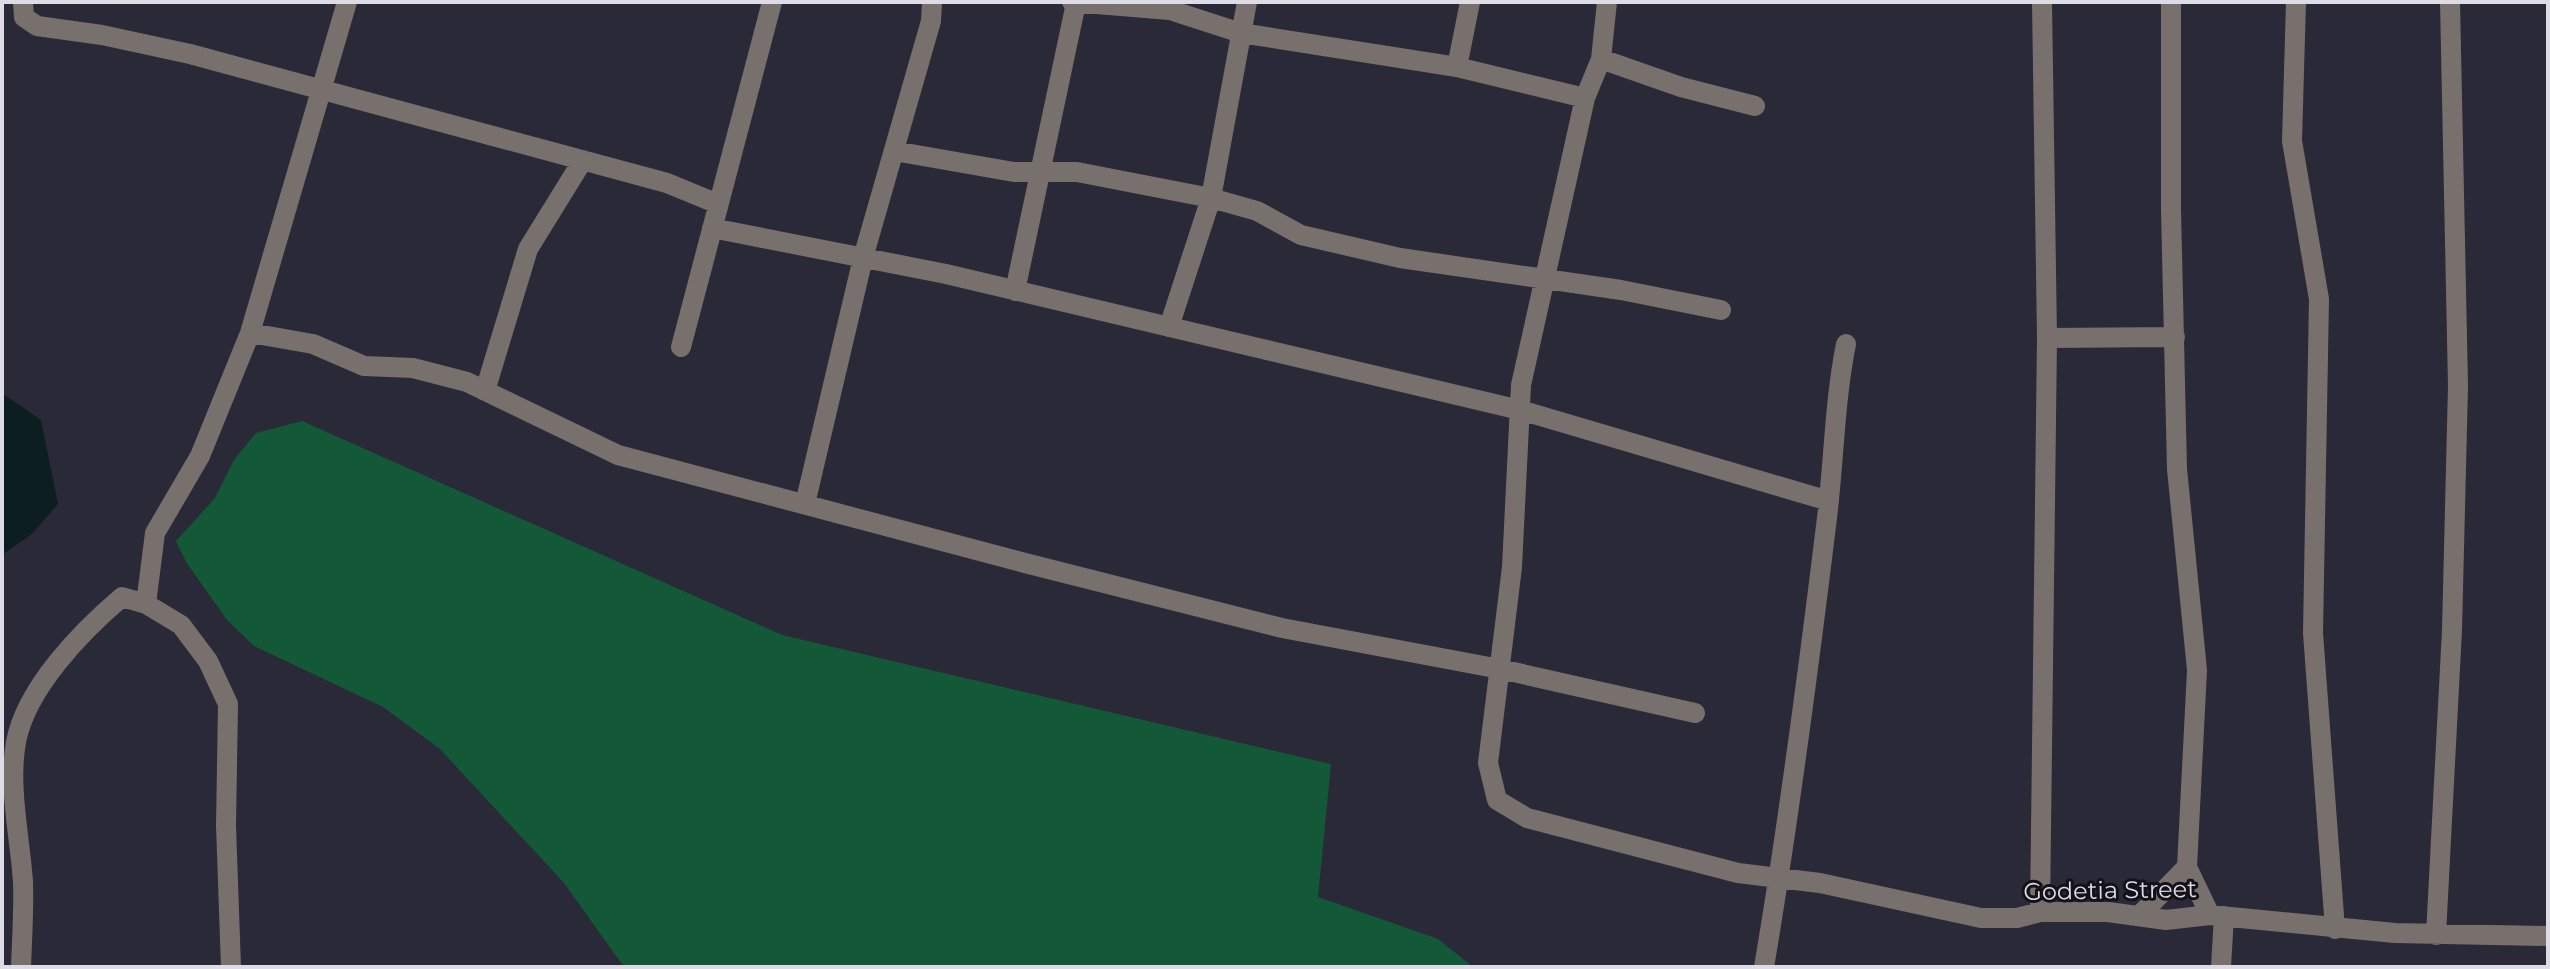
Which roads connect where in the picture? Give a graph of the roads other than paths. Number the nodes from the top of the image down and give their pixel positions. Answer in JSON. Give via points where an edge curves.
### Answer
{"nodes":[{"id":1,"x":23,"y":2,"type":"edge"},
{"id":2,"x":347,"y":2,"type":"edge"},
{"id":3,"x":772,"y":2,"type":"edge"},
{"id":4,"x":932,"y":2,"type":"edge"},
{"id":5,"x":1074,"y":2,"type":"edge"},
{"id":6,"x":1247,"y":2,"type":"edge"},
{"id":7,"x":1470,"y":2,"type":"edge"},
{"id":8,"x":1607,"y":2,"type":"edge"},
{"id":9,"x":2042,"y":2,"type":"edge"},
{"id":10,"x":2171,"y":2,"type":"edge"},
{"id":11,"x":2296,"y":2,"type":"edge"},
{"id":12,"x":2450,"y":2,"type":"edge"},
{"id":13,"x":1241,"y":33,"type":"junction"},
{"id":14,"x":1601,"y":59,"type":"junction"},
{"id":15,"x":1457,"y":67,"type":"junction"},
{"id":16,"x":321,"y":93,"type":"junction"},
{"id":17,"x":1585,"y":98,"type":"junction"},
{"id":18,"x":1755,"y":106,"type":"dead end"},
{"id":19,"x":894,"y":151,"type":"junction"},
{"id":20,"x":583,"y":160,"type":"junction"},
{"id":21,"x":1042,"y":172,"type":"junction"},
{"id":22,"x":1211,"y":198,"type":"junction"},
{"id":23,"x":718,"y":204,"type":"junction"},
{"id":24,"x":712,"y":228,"type":"junction"},
{"id":25,"x":863,"y":258,"type":"junction"},
{"id":26,"x":1542,"y":280,"type":"junction"},
{"id":27,"x":1015,"y":291,"type":"junction"},
{"id":28,"x":1721,"y":310,"type":"dead end"},
{"id":29,"x":1169,"y":327,"type":"junction"},
{"id":30,"x":250,"y":333,"type":"junction"},
{"id":31,"x":2175,"y":337,"type":"junction"},
{"id":32,"x":2047,"y":338,"type":"junction"},
{"id":33,"x":1846,"y":344,"type":"dead end"},
{"id":34,"x":681,"y":347,"type":"dead end"},
{"id":35,"x":485,"y":391,"type":"junction"},
{"id":36,"x":1520,"y":410,"type":"junction"},
{"id":37,"x":1829,"y":501,"type":"junction"},
{"id":38,"x":805,"y":504,"type":"junction"},
{"id":39,"x":146,"y":604,"type":"junction"},
{"id":40,"x":1500,"y":669,"type":"junction"},
{"id":41,"x":1695,"y":713,"type":"dead end"},
{"id":42,"x":9,"y":746,"type":"edge"},
{"id":43,"x":2187,"y":867,"type":"junction"},
{"id":44,"x":1779,"y":878,"type":"junction"},
{"id":45,"x":2040,"y":912,"type":"junction"},
{"id":46,"x":2139,"y":916,"type":"junction"},
{"id":47,"x":2217,"y":916,"type":"junction"},
{"id":48,"x":2335,"y":929,"type":"junction"},
{"id":49,"x":2436,"y":935,"type":"junction"},
{"id":50,"x":2548,"y":936,"type":"edge"},
{"id":51,"x":21,"y":967,"type":"edge"},
{"id":52,"x":231,"y":967,"type":"edge"},
{"id":53,"x":1764,"y":967,"type":"edge"},
{"id":54,"x":2221,"y":967,"type":"edge"}],
"edges":[{"from":1,"to":16,"type":"street","via":[[24,17],[37,26],[190,54]]},
{"from":2,"to":16,"type":"street"},
{"from":3,"to":23,"type":"street"},
{"from":4,"to":19,"type":"street"},
{"from":5,"to":13,"type":"street","via":[[1170,10]]},
{"from":5,"to":21,"type":"street"},
{"from":6,"to":13,"type":"street"},
{"from":7,"to":15,"type":"street"},
{"from":8,"to":14,"type":"street"},
{"from":9,"to":32,"type":"street"},
{"from":10,"to":31,"type":"street"},
{"from":11,"to":48,"type":"street","via":[[2292,141],[2319,299],[2313,633]]},
{"from":12,"to":49,"type":"street","via":[[2458,386]]},
{"from":13,"to":15,"type":"street"},
{"from":13,"to":22,"type":"street"},
{"from":14,"to":17,"type":"street"},
{"from":14,"to":18,"type":"street"},
{"from":15,"to":17,"type":"street"},
{"from":16,"to":20,"type":"street"},
{"from":16,"to":30,"type":"street"},
{"from":17,"to":26,"type":"street"},
{"from":19,"to":21,"type":"street"},
{"from":19,"to":25,"type":"street"},
{"from":20,"to":23,"type":"street","via":[[667,183]]},
{"from":20,"to":35,"type":"street","via":[[528,249]]},
{"from":21,"to":22,"type":"street","via":[[1077,172]]},
{"from":21,"to":27,"type":"street"},
{"from":22,"to":26,"type":"street","via":[[1257,211],[1301,235],[1400,258]]},
{"from":22,"to":29,"type":"street"},
{"from":23,"to":24,"type":"street"},
{"from":24,"to":25,"type":"street"},
{"from":24,"to":34,"type":"street"},
{"from":25,"to":27,"type":"street"},
{"from":25,"to":38,"type":"street"},
{"from":26,"to":28,"type":"street"},
{"from":26,"to":36,"type":"street"},
{"from":27,"to":29,"type":"street"},
{"from":29,"to":36,"type":"street"},
{"from":30,"to":35,"type":"street","via":[[313,344],[364,366],[413,368]]},
{"from":30,"to":39,"type":"street","via":[[200,456],[155,533]]},
{"from":31,"to":32,"type":"street"},
{"from":31,"to":43,"type":"street","via":[[2177,469],[2197,670]]},
{"from":32,"to":45,"type":"street"},
{"from":33,"to":37,"type":"street","via":[[1837,386]]},
{"from":35,"to":38,"type":"street","via":[[618,455]]},
{"from":36,"to":37,"type":"street"},
{"from":36,"to":40,"type":"street","via":[[1512,567]]},
{"from":37,"to":44,"type":"street"},
{"from":38,"to":40,"type":"street","via":[[1282,628]]},
{"from":39,"to":42,"type":"street","via":[[122,597],[86,627],[27,706]]},
{"from":39,"to":52,"type":"street","via":[[181,625],[208,661],[228,704]]},
{"from":40,"to":41,"type":"street"},
{"from":40,"to":44,"type":"street","name":"Godetia Street","via":[[1488,763],[1497,800],[1527,818],[1725,870]]},
{"from":42,"to":51,"type":"street","via":[[23,885]]},
{"from":43,"to":46,"type":"street"},
{"from":43,"to":47,"type":"street"},
{"from":44,"to":45,"type":"street","name":"Godetia Street","via":[[1981,918]]},
{"from":44,"to":53,"type":"street"},
{"from":45,"to":46,"type":"street","name":"Godetia Street"},
{"from":46,"to":47,"type":"street","name":"Godetia Street"},
{"from":47,"to":48,"type":"street","name":"Godetia Street"},
{"from":47,"to":54,"type":"street"},
{"from":48,"to":49,"type":"street","name":"Godetia Street"},
{"from":49,"to":50,"type":"street","name":"Godetia Street"}]}
